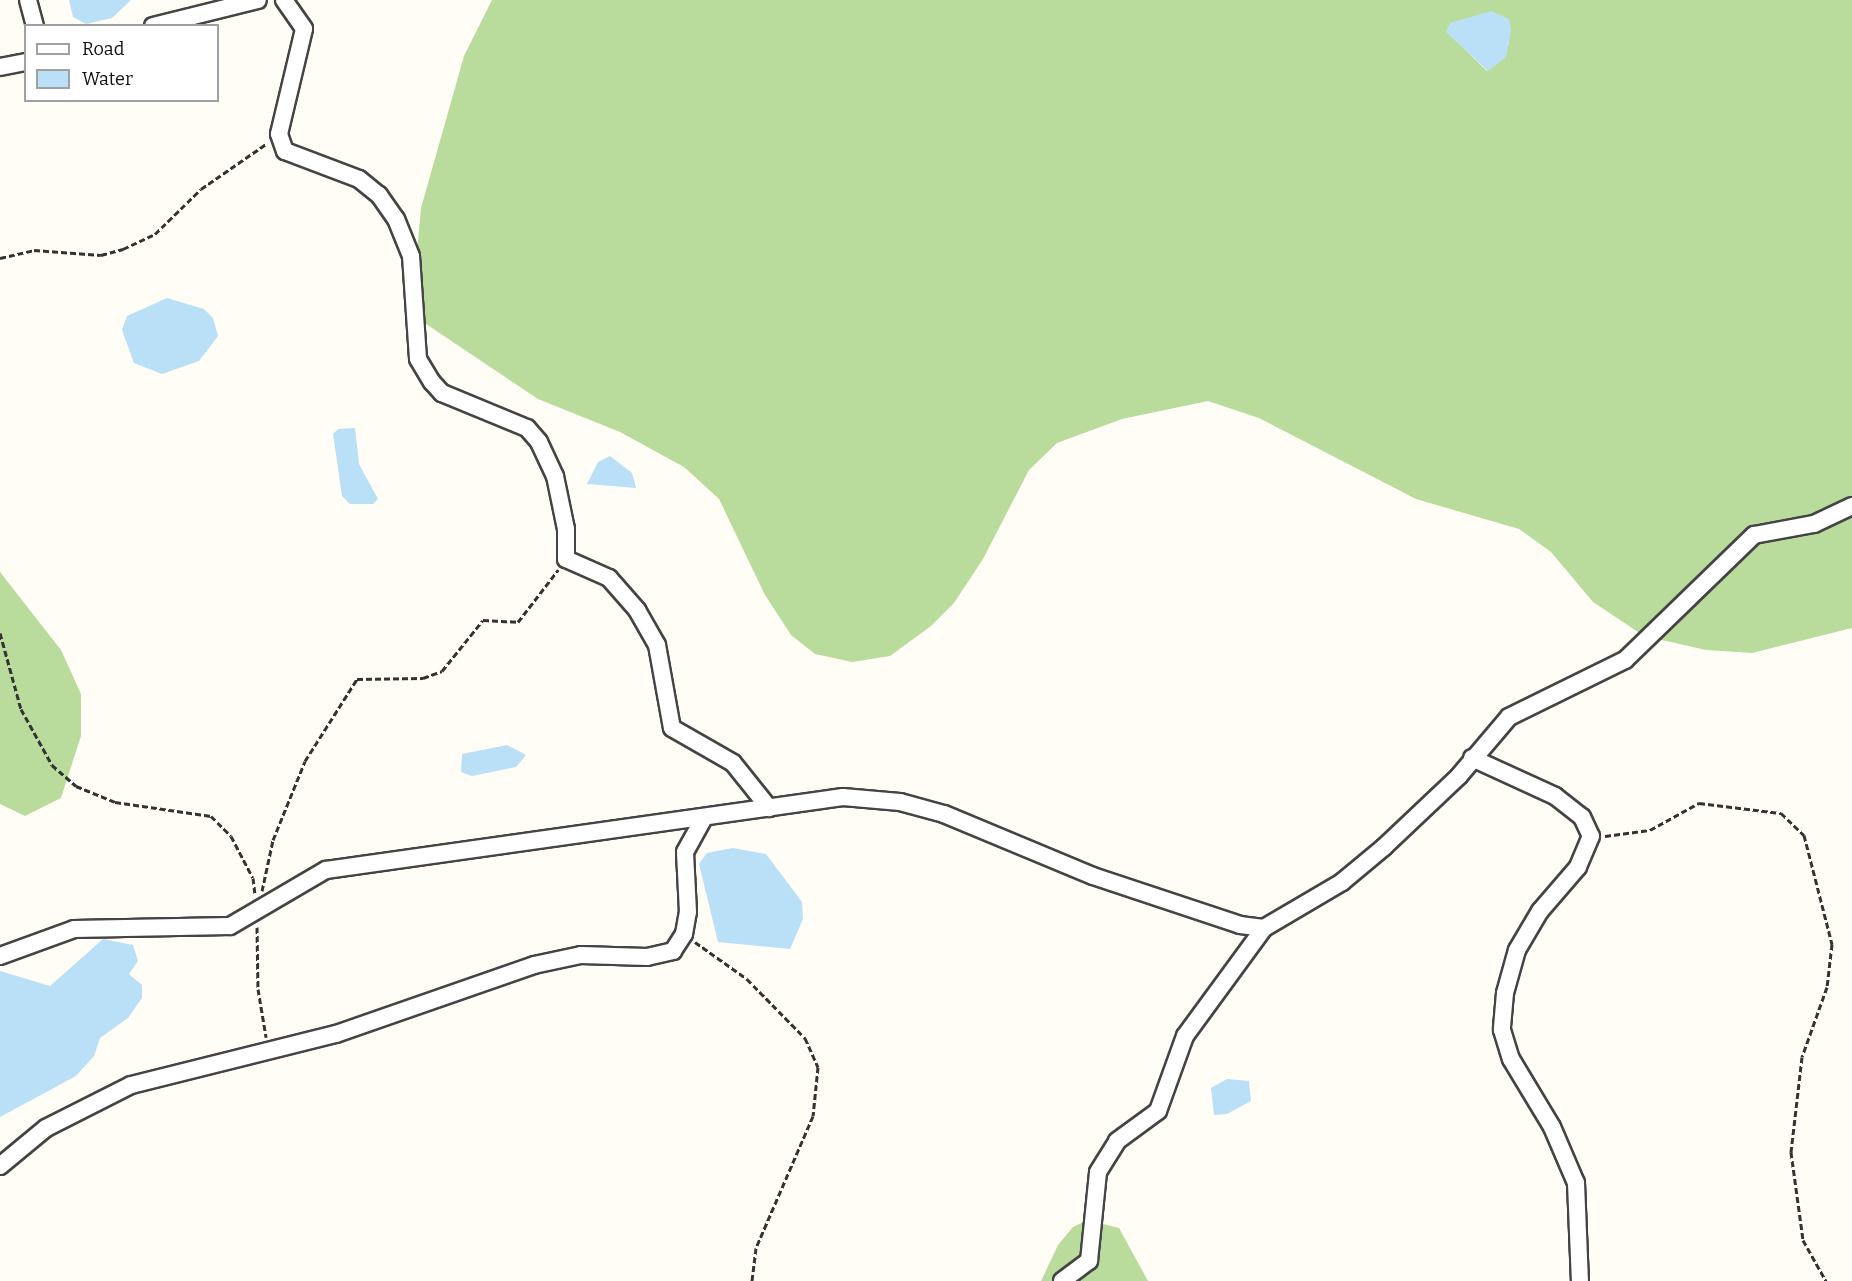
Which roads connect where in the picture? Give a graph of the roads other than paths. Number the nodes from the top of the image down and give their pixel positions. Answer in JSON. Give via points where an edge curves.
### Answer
{"nodes":[{"id":1,"x":28,"y":0,"type":"edge"},
{"id":2,"x":258,"y":0,"type":"edge"},
{"id":3,"x":284,"y":0,"type":"edge"},
{"id":4,"x":34,"y":24,"type":"edge"},
{"id":5,"x":161,"y":24,"type":"edge"},
{"id":6,"x":24,"y":62,"type":"edge"},
{"id":7,"x":0,"y":67,"type":"edge"},
{"id":8,"x":1852,"y":506,"type":"edge"},
{"id":9,"x":1472,"y":758,"type":"junction"},
{"id":10,"x":769,"y":808,"type":"junction"},
{"id":11,"x":704,"y":818,"type":"junction"},
{"id":12,"x":1264,"y":928,"type":"junction"},
{"id":13,"x":0,"y":956,"type":"edge"},
{"id":14,"x":0,"y":1166,"type":"edge"},
{"id":15,"x":1062,"y":1281,"type":"edge"},
{"id":16,"x":1580,"y":1281,"type":"edge"}],
"edges":[{"from":1,"to":4,"type":"street"},
{"from":2,"to":5,"type":"street"},
{"from":3,"to":10,"type":"street","via":[[304,29],[279,134],[285,151],[359,179],[379,195],[396,219],[411,256],[418,359],[442,393],[497,412],[527,428],[539,442],[555,476],[566,529],[567,559],[609,578],[637,610],[657,645],[672,728],[733,763]]},
{"from":6,"to":7,"type":"street"},
{"from":8,"to":9,"type":"street","via":[[1814,524],[1754,535],[1625,660],[1509,717]]},
{"from":9,"to":12,"type":"street","via":[[1459,776],[1342,882]]},
{"from":9,"to":16,"type":"street","via":[[1555,796],[1582,817],[1591,836],[1578,867],[1540,911],[1517,950],[1505,993],[1502,1030],[1511,1059],[1552,1127],[1576,1183]]},
{"from":10,"to":11,"type":"street"},
{"from":10,"to":12,"type":"street","via":[[843,797],[900,802],[1026,846],[1093,876],[1240,925]]},
{"from":11,"to":13,"type":"street","via":[[326,870],[230,926],[74,928]]},
{"from":11,"to":14,"type":"street","via":[[685,852],[688,912],[684,934],[674,951],[647,957],[581,956],[534,964],[336,1034],[131,1085],[96,1099],[46,1128]]},
{"from":12,"to":15,"type":"street","via":[[1185,1036],[1158,1111],[1117,1141],[1098,1172],[1089,1261]]}]}
